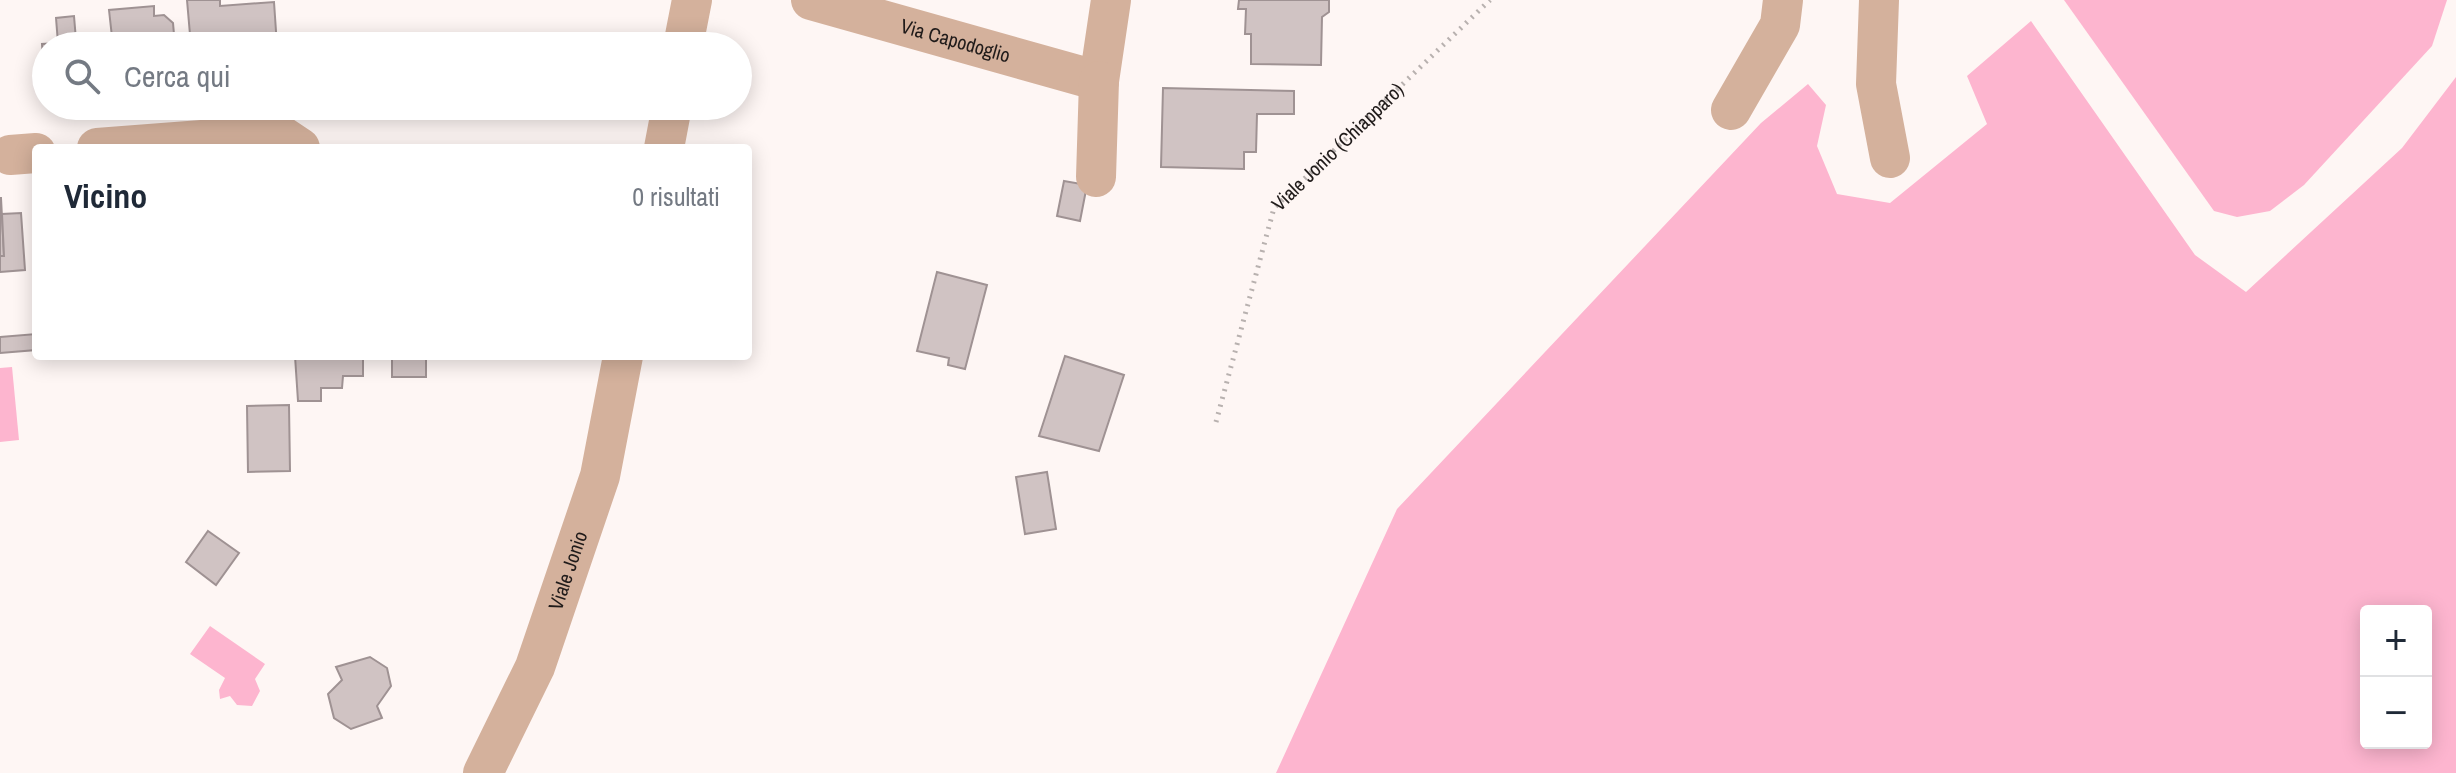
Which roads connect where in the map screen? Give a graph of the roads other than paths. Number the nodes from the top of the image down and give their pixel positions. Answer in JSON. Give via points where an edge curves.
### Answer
{"nodes":[{"id":1,"x":692,"y":0,"type":"edge"},
{"id":2,"x":811,"y":0,"type":"edge"},
{"id":3,"x":1111,"y":0,"type":"edge"},
{"id":4,"x":1783,"y":0,"type":"edge"},
{"id":5,"x":1879,"y":0,"type":"edge"},
{"id":6,"x":686,"y":32,"type":"edge"},
{"id":7,"x":1099,"y":81,"type":"junction"},
{"id":8,"x":1731,"y":110,"type":"dead end"},
{"id":9,"x":669,"y":120,"type":"edge"},
{"id":10,"x":149,"y":144,"type":"edge"},
{"id":11,"x":294,"y":144,"type":"edge"},
{"id":12,"x":665,"y":144,"type":"edge"},
{"id":13,"x":1890,"y":158,"type":"dead end"},
{"id":14,"x":1096,"y":177,"type":"dead end"},
{"id":15,"x":622,"y":360,"type":"edge"},
{"id":16,"x":483,"y":773,"type":"edge"}],
"edges":[{"from":1,"to":6,"type":"street"},
{"from":2,"to":7,"type":"street","name":"Via Capodoglio"},
{"from":3,"to":7,"type":"street"},
{"from":4,"to":8,"type":"street","via":[[1780,25]]},
{"from":5,"to":13,"type":"street","via":[[1876,84]]},
{"from":7,"to":14,"type":"street"},
{"from":9,"to":12,"type":"street"},
{"from":10,"to":11,"type":"street","via":[[279,134]]},
{"from":15,"to":16,"type":"street","name":"Viale Jonio","via":[[600,476],[535,667]]}]}
